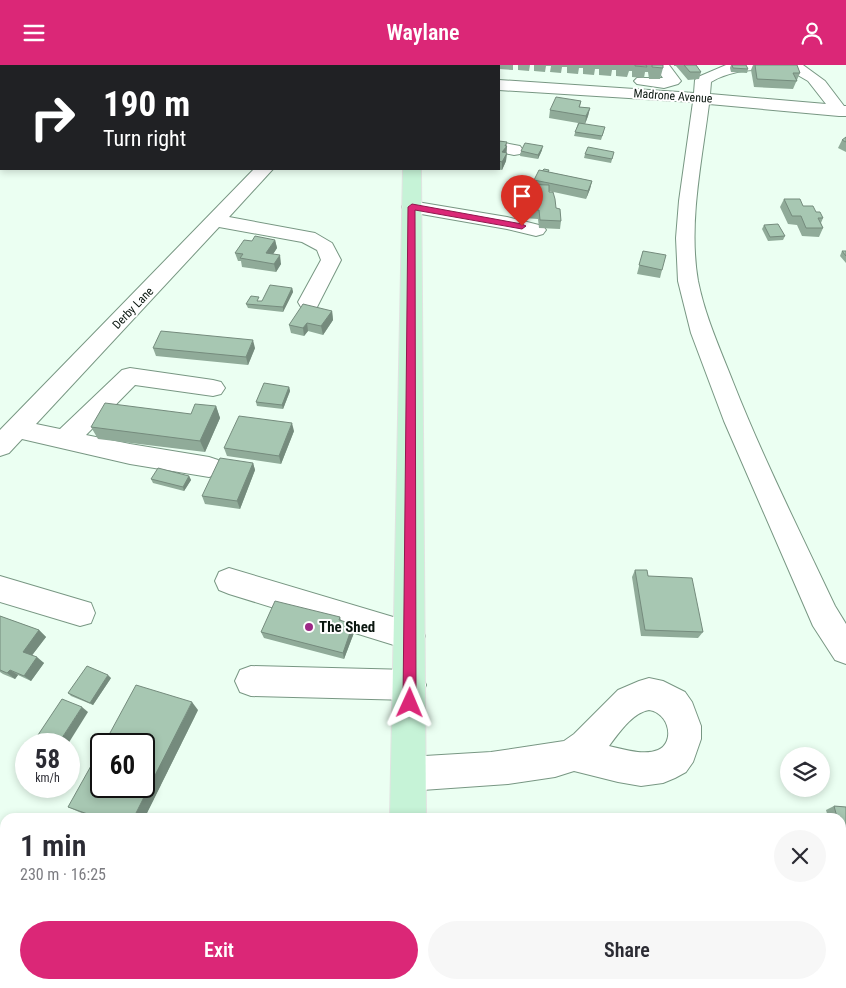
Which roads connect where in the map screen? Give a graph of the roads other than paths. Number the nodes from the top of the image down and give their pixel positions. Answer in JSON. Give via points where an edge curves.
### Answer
{"nodes":[{"id":1,"x":661,"y":65,"type":"edge"},
{"id":2,"x":792,"y":65,"type":"edge"},
{"id":3,"x":500,"y":72,"type":"edge"},
{"id":4,"x":586,"y":84,"type":"junction"},
{"id":5,"x":500,"y":85,"type":"edge"},
{"id":6,"x":702,"y":98,"type":"junction"},
{"id":7,"x":843,"y":111,"type":"edge"},
{"id":8,"x":263,"y":170,"type":"edge"},
{"id":9,"x":412,"y":170,"type":"edge"},
{"id":10,"x":412,"y":207,"type":"junction"},
{"id":11,"x":216,"y":221,"type":"junction"},
{"id":12,"x":536,"y":230,"type":"dead end"},
{"id":13,"x":309,"y":302,"type":"dead end"},
{"id":14,"x":213,"y":388,"type":"dead end"},
{"id":15,"x":8,"y":437,"type":"edge"},
{"id":16,"x":65,"y":440,"type":"junction"},
{"id":17,"x":209,"y":467,"type":"dead end"},
{"id":18,"x":229,"y":581,"type":"dead end"},
{"id":19,"x":0,"y":589,"type":"edge"},
{"id":20,"x":80,"y":613,"type":"dead end"},
{"id":21,"x":410,"y":637,"type":"junction"},
{"id":22,"x":846,"y":650,"type":"edge"},
{"id":23,"x":251,"y":681,"type":"dead end"},
{"id":24,"x":410,"y":685,"type":"junction"},
{"id":25,"x":574,"y":754,"type":"dead end"},
{"id":26,"x":408,"y":774,"type":"junction"},
{"id":27,"x":408,"y":813,"type":"edge"}],
"edges":[{"from":1,"to":4,"type":"street","via":[[673,81]]},
{"from":2,"to":6,"type":"street","via":[[738,65],[713,73],[703,80]]},
{"from":2,"to":7,"type":"street","via":[[808,75]]},
{"from":3,"to":4,"type":"street"},
{"from":4,"to":5,"type":"street","name":"Madrone Avenue"},
{"from":4,"to":6,"type":"street","name":"Madrone Avenue"},
{"from":6,"to":7,"type":"street","name":"Madrone Avenue"},
{"from":6,"to":22,"type":"street","via":[[688,201],[688,281],[702,333],[736,421],[824,616]]},
{"from":8,"to":11,"type":"street","name":"Derby Lane"},
{"from":9,"to":10,"type":"main road"},
{"from":10,"to":12,"type":"street"},
{"from":10,"to":21,"type":"main road"},
{"from":11,"to":13,"type":"street","via":[[308,237],[325,247],[331,260]]},
{"from":11,"to":15,"type":"street","name":"Derby Lane"},
{"from":14,"to":16,"type":"street","via":[[130,376]]},
{"from":15,"to":16,"type":"street"},
{"from":16,"to":17,"type":"street"},
{"from":18,"to":21,"type":"street"},
{"from":19,"to":20,"type":"street"},
{"from":21,"to":24,"type":"main road"},
{"from":23,"to":24,"type":"street"},
{"from":24,"to":26,"type":"main road"},
{"from":25,"to":26,"type":"street","via":[[517,767]]},
{"from":26,"to":27,"type":"main road"}]}
